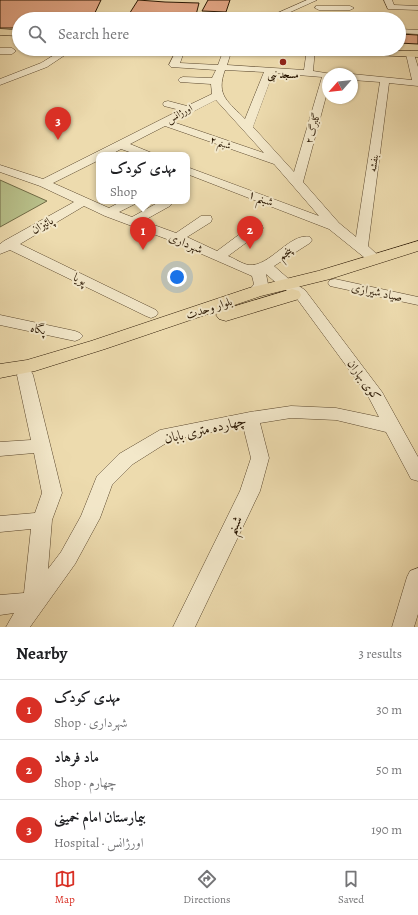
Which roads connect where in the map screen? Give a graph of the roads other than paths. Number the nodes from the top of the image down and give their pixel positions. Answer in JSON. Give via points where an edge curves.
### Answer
{"nodes":[{"id":1,"x":314,"y":0,"type":"edge"},
{"id":2,"x":388,"y":0,"type":"edge"},
{"id":3,"x":319,"y":8,"type":"junction"},
{"id":4,"x":350,"y":8,"type":"dead end"},
{"id":5,"x":418,"y":8,"type":"edge"},
{"id":6,"x":285,"y":12,"type":"edge"},
{"id":7,"x":320,"y":12,"type":"edge"},
{"id":8,"x":406,"y":31,"type":"edge"},
{"id":9,"x":0,"y":32,"type":"edge"},
{"id":10,"x":418,"y":32,"type":"edge"},
{"id":11,"x":12,"y":33,"type":"edge"},
{"id":12,"x":0,"y":38,"type":"edge"},
{"id":13,"x":12,"y":39,"type":"edge"},
{"id":14,"x":0,"y":51,"type":"edge"},
{"id":15,"x":12,"y":51,"type":"dead end"},
{"id":16,"x":415,"y":52,"type":"edge"},
{"id":17,"x":59,"y":56,"type":"edge"},
{"id":18,"x":178,"y":56,"type":"edge"},
{"id":19,"x":225,"y":56,"type":"edge"},
{"id":20,"x":310,"y":56,"type":"edge"},
{"id":21,"x":221,"y":68,"type":"junction"},
{"id":22,"x":270,"y":70,"type":"junction"},
{"id":23,"x":308,"y":74,"type":"junction"},
{"id":24,"x":322,"y":75,"type":"edge"},
{"id":25,"x":358,"y":77,"type":"edge"},
{"id":26,"x":384,"y":79,"type":"junction"},
{"id":27,"x":183,"y":80,"type":"dead end"},
{"id":28,"x":216,"y":81,"type":"junction"},
{"id":29,"x":0,"y":82,"type":"edge"},
{"id":30,"x":418,"y":83,"type":"edge"},
{"id":31,"x":322,"y":93,"type":"edge"},
{"id":32,"x":216,"y":94,"type":"junction"},
{"id":33,"x":168,"y":104,"type":"dead end"},
{"id":34,"x":186,"y":109,"type":"junction"},
{"id":35,"x":163,"y":122,"type":"junction"},
{"id":36,"x":141,"y":124,"type":"dead end"},
{"id":37,"x":152,"y":128,"type":"junction"},
{"id":38,"x":247,"y":128,"type":"junction"},
{"id":39,"x":121,"y":145,"type":"junction"},
{"id":40,"x":106,"y":152,"type":"edge"},
{"id":41,"x":140,"y":152,"type":"edge"},
{"id":42,"x":96,"y":157,"type":"edge"},
{"id":43,"x":278,"y":162,"type":"junction"},
{"id":44,"x":0,"y":168,"type":"edge"},
{"id":45,"x":190,"y":171,"type":"edge"},
{"id":46,"x":297,"y":182,"type":"junction"},
{"id":47,"x":44,"y":183,"type":"junction"},
{"id":48,"x":84,"y":201,"type":"junction"},
{"id":49,"x":126,"y":204,"type":"edge"},
{"id":50,"x":164,"y":204,"type":"edge"},
{"id":51,"x":109,"y":213,"type":"junction"},
{"id":52,"x":206,"y":219,"type":"dead end"},
{"id":53,"x":133,"y":222,"type":"junction"},
{"id":54,"x":334,"y":226,"type":"junction"},
{"id":55,"x":257,"y":228,"type":"dead end"},
{"id":56,"x":177,"y":238,"type":"junction"},
{"id":57,"x":305,"y":240,"type":"dead end"},
{"id":58,"x":418,"y":246,"type":"edge"},
{"id":59,"x":5,"y":247,"type":"edge"},
{"id":60,"x":361,"y":247,"type":"junction"},
{"id":61,"x":218,"y":256,"type":"junction"},
{"id":62,"x":418,"y":257,"type":"edge"},
{"id":63,"x":376,"y":258,"type":"junction"},
{"id":64,"x":265,"y":266,"type":"junction"},
{"id":65,"x":247,"y":269,"type":"junction"},
{"id":66,"x":335,"y":283,"type":"junction"},
{"id":67,"x":293,"y":289,"type":"junction"},
{"id":68,"x":255,"y":292,"type":"junction"},
{"id":69,"x":418,"y":301,"type":"edge"},
{"id":70,"x":151,"y":313,"type":"dead end"},
{"id":71,"x":0,"y":320,"type":"edge"},
{"id":72,"x":76,"y":336,"type":"dead end"},
{"id":73,"x":0,"y":371,"type":"edge"},
{"id":74,"x":25,"y":375,"type":"junction"},
{"id":75,"x":0,"y":381,"type":"edge"},
{"id":76,"x":250,"y":418,"type":"junction"},
{"id":77,"x":394,"y":427,"type":"junction"},
{"id":78,"x":41,"y":446,"type":"junction"},
{"id":79,"x":0,"y":449,"type":"edge"},
{"id":80,"x":418,"y":474,"type":"edge"},
{"id":81,"x":42,"y":520,"type":"junction"},
{"id":82,"x":0,"y":524,"type":"edge"},
{"id":83,"x":418,"y":577,"type":"edge"},
{"id":84,"x":34,"y":602,"type":"junction"},
{"id":85,"x":0,"y":605,"type":"edge"},
{"id":86,"x":17,"y":627,"type":"edge"},
{"id":87,"x":184,"y":627,"type":"edge"},
{"id":88,"x":403,"y":627,"type":"edge"}],
"edges":[{"from":1,"to":3,"type":"street"},
{"from":1,"to":6,"type":"street"},
{"from":2,"to":5,"type":"street","via":[[391,7]]},
{"from":3,"to":4,"type":"street"},
{"from":3,"to":7,"type":"street"},
{"from":8,"to":10,"type":"street"},
{"from":9,"to":11,"type":"main road"},
{"from":12,"to":13,"type":"main road"},
{"from":14,"to":15,"type":"street"},
{"from":16,"to":30,"type":"street"},
{"from":17,"to":29,"type":"street","via":[[44,65]]},
{"from":18,"to":21,"type":"street","via":[[174,65]]},
{"from":19,"to":21,"type":"street"},
{"from":20,"to":23,"type":"street"},
{"from":21,"to":22,"type":"street"},
{"from":21,"to":28,"type":"street"},
{"from":22,"to":23,"type":"street"},
{"from":22,"to":38,"type":"street"},
{"from":23,"to":24,"type":"street"},
{"from":25,"to":26,"type":"street"},
{"from":26,"to":30,"type":"street"},
{"from":26,"to":60,"type":"street","name":"بنفشه"},
{"from":27,"to":28,"type":"street"},
{"from":28,"to":32,"type":"street"},
{"from":31,"to":46,"type":"street","name":"گلبرگ ۲"},
{"from":32,"to":34,"type":"street","name":"اورژانس"},
{"from":32,"to":38,"type":"street"},
{"from":33,"to":34,"type":"street"},
{"from":34,"to":35,"type":"street","name":"اورژانس"},
{"from":35,"to":37,"type":"street","name":"اورژانس"},
{"from":35,"to":43,"type":"street","name":"شبنم ۲"},
{"from":36,"to":37,"type":"street"},
{"from":37,"to":39,"type":"street","name":"اورژانس"},
{"from":38,"to":43,"type":"street"},
{"from":39,"to":40,"type":"street","name":"اورژانس"},
{"from":39,"to":41,"type":"street"},
{"from":42,"to":47,"type":"street","name":"اورژانس"},
{"from":43,"to":46,"type":"street"},
{"from":44,"to":47,"type":"street","name":"شهرداری"},
{"from":45,"to":54,"type":"street","name":"شبنم ۱"},
{"from":46,"to":54,"type":"street"},
{"from":47,"to":48,"type":"street","name":"شهرداری"},
{"from":48,"to":51,"type":"street","name":"شهرداری"},
{"from":48,"to":59,"type":"street","name":"پائیزان"},
{"from":49,"to":51,"type":"street"},
{"from":50,"to":53,"type":"street"},
{"from":51,"to":53,"type":"street","name":"شهرداری"},
{"from":52,"to":56,"type":"street"},
{"from":53,"to":56,"type":"street","name":"شهرداری"},
{"from":54,"to":60,"type":"street"},
{"from":55,"to":61,"type":"street"},
{"from":56,"to":61,"type":"street","name":"شهرداری"},
{"from":57,"to":64,"type":"street","name":"پنجم"},
{"from":58,"to":63,"type":"main road","name":"بلوار وحدت"},
{"from":59,"to":70,"type":"street","name":"پویا"},
{"from":60,"to":63,"type":"street"},
{"from":61,"to":65,"type":"street","name":"شهرداری"},
{"from":62,"to":66,"type":"main road","name":"بلوار وحدت"},
{"from":63,"to":67,"type":"main road","name":"بلوار وحدت","via":[[324,275]]},
{"from":64,"to":65,"type":"street"},
{"from":64,"to":67,"type":"street"},
{"from":65,"to":68,"type":"street","name":"شهرداری","via":[[259,274],[261,284]]},
{"from":66,"to":67,"type":"main road","name":"بلوار وحدت"},
{"from":66,"to":69,"type":"street","name":"صیاد شیرازی"},
{"from":67,"to":68,"type":"main road","name":"بلوار وحدت"},
{"from":67,"to":74,"type":"main road","name":"بلوار وحدت"},
{"from":67,"to":77,"type":"street","name":"کوی بهاران","via":[[374,392]]},
{"from":68,"to":73,"type":"main road","name":"بلوار وحدت","via":[[98,345],[28,366]]},
{"from":71,"to":72,"type":"street","name":"پگاه"},
{"from":74,"to":75,"type":"main road","name":"بلوار وحدت"},
{"from":74,"to":78,"type":"street"},
{"from":76,"to":77,"type":"street","name":"چهارده متری بابان","via":[[290,412],[336,414]]},
{"from":76,"to":84,"type":"street","name":"چهارده متری بابان","via":[[166,435],[126,459],[104,481],[90,518],[68,558]]},
{"from":76,"to":87,"type":"street","name":"شبنم","via":[[260,458],[250,491]]},
{"from":77,"to":80,"type":"street","name":"کوی بهاران"},
{"from":78,"to":79,"type":"street"},
{"from":78,"to":81,"type":"street","via":[[52,493]]},
{"from":81,"to":82,"type":"street"},
{"from":81,"to":84,"type":"street"},
{"from":83,"to":88,"type":"street"},
{"from":84,"to":85,"type":"street"},
{"from":84,"to":86,"type":"street","name":"چهارده متری بابان"}]}
